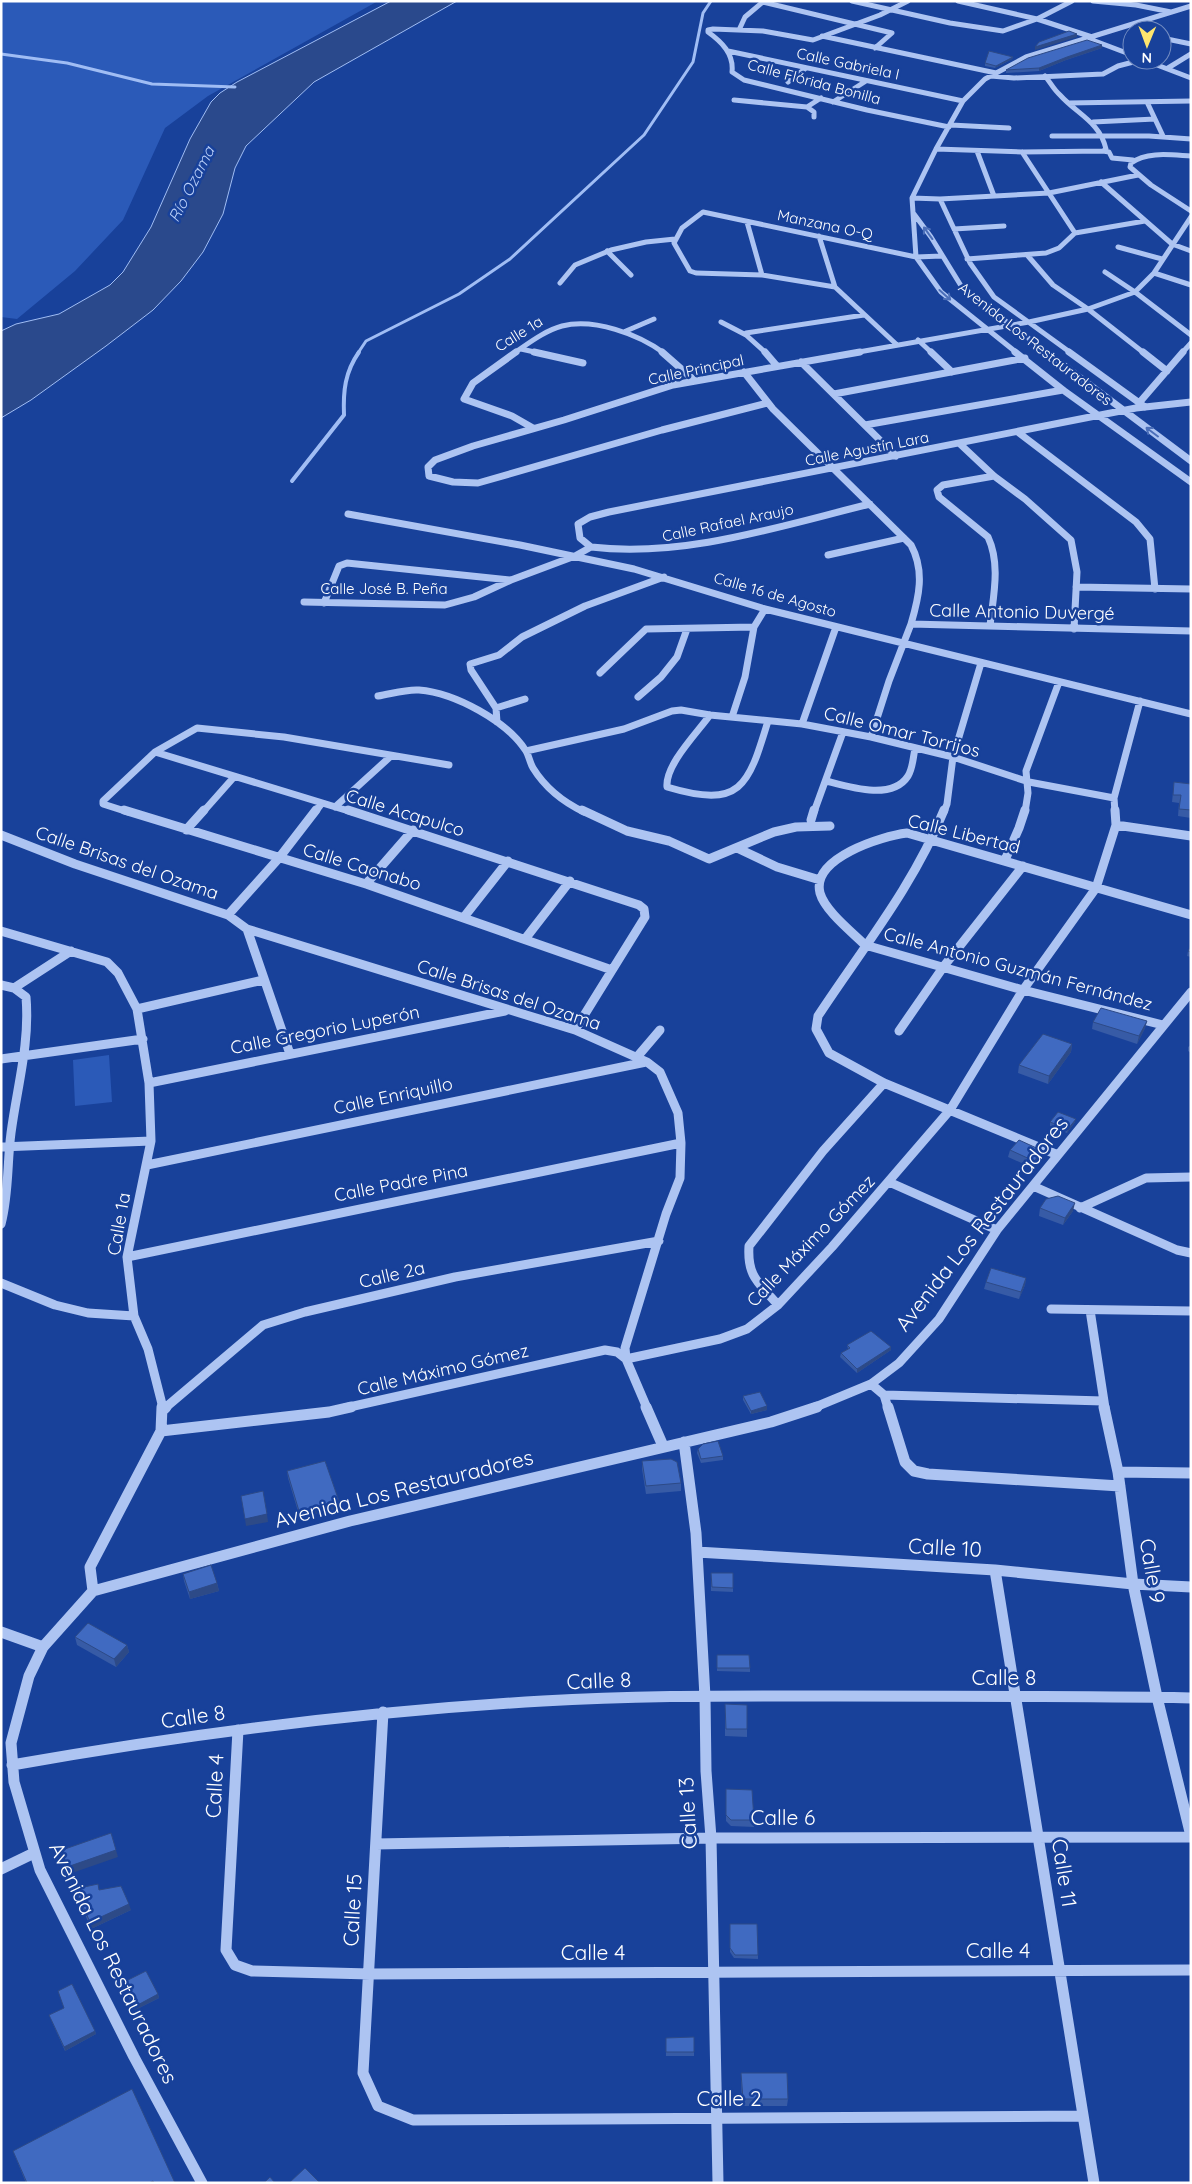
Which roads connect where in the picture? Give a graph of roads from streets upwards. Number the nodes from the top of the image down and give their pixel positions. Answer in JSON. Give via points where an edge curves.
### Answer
{"nodes":[{"id":1,"x":764,"y":1,"type":"edge"},
{"id":2,"x":852,"y":1,"type":"edge"},
{"id":3,"x":908,"y":1,"type":"edge"},
{"id":4,"x":958,"y":1,"type":"edge"},
{"id":5,"x":1072,"y":1,"type":"edge"},
{"id":6,"x":1093,"y":1,"type":"edge"},
{"id":7,"x":1191,"y":6,"type":"edge"},
{"id":8,"x":892,"y":10,"type":"junction"},
{"id":9,"x":1174,"y":12,"type":"junction"},
{"id":10,"x":1038,"y":19,"type":"junction"},
{"id":11,"x":1148,"y":20,"type":"edge"},
{"id":12,"x":852,"y":25,"type":"junction"},
{"id":13,"x":1122,"y":28,"type":"edge"},
{"id":14,"x":740,"y":30,"type":"junction"},
{"id":15,"x":822,"y":36,"type":"junction"},
{"id":16,"x":1089,"y":37,"type":"junction"},
{"id":17,"x":1172,"y":40,"type":"edge"},
{"id":18,"x":1190,"y":43,"type":"edge"},
{"id":19,"x":875,"y":48,"type":"junction"},
{"id":20,"x":728,"y":51,"type":"junction"},
{"id":21,"x":1122,"y":51,"type":"edge"},
{"id":22,"x":1191,"y":54,"type":"edge"},
{"id":23,"x":1122,"y":65,"type":"edge"},
{"id":24,"x":1172,"y":66,"type":"edge"},
{"id":25,"x":806,"y":68,"type":"junction"},
{"id":26,"x":1172,"y":70,"type":"edge"},
{"id":27,"x":993,"y":74,"type":"junction"},
{"id":28,"x":1045,"y":76,"type":"junction"},
{"id":29,"x":1191,"y":78,"type":"edge"},
{"id":30,"x":866,"y":81,"type":"junction"},
{"id":31,"x":788,"y":82,"type":"dead end"},
{"id":32,"x":821,"y":98,"type":"junction"},
{"id":33,"x":734,"y":100,"type":"dead end"},
{"id":34,"x":963,"y":101,"type":"junction"},
{"id":35,"x":1191,"y":101,"type":"edge"},
{"id":36,"x":833,"y":102,"type":"junction"},
{"id":37,"x":1147,"y":102,"type":"junction"},
{"id":38,"x":1068,"y":103,"type":"junction"},
{"id":39,"x":807,"y":107,"type":"junction"},
{"id":40,"x":814,"y":117,"type":"dead end"},
{"id":41,"x":1155,"y":119,"type":"junction"},
{"id":42,"x":1094,"y":122,"type":"junction"},
{"id":43,"x":950,"y":126,"type":"junction"},
{"id":44,"x":1010,"y":128,"type":"dead end"},
{"id":45,"x":1102,"y":135,"type":"junction"},
{"id":46,"x":1052,"y":136,"type":"dead end"},
{"id":47,"x":1163,"y":136,"type":"junction"},
{"id":48,"x":1191,"y":139,"type":"edge"},
{"id":49,"x":936,"y":149,"type":"junction"},
{"id":50,"x":1103,"y":150,"type":"junction"},
{"id":51,"x":977,"y":151,"type":"junction"},
{"id":52,"x":1022,"y":152,"type":"junction"},
{"id":53,"x":1191,"y":156,"type":"edge"},
{"id":54,"x":1133,"y":160,"type":"junction"},
{"id":55,"x":1138,"y":176,"type":"junction"},
{"id":56,"x":1101,"y":182,"type":"junction"},
{"id":57,"x":1049,"y":194,"type":"junction"},
{"id":58,"x":994,"y":196,"type":"junction"},
{"id":59,"x":912,"y":198,"type":"junction"},
{"id":60,"x":940,"y":199,"type":"junction"},
{"id":61,"x":1191,"y":211,"type":"edge"},
{"id":62,"x":913,"y":214,"type":"junction"},
{"id":63,"x":1191,"y":217,"type":"edge"},
{"id":64,"x":1145,"y":220,"type":"junction"},
{"id":65,"x":747,"y":222,"type":"junction"},
{"id":66,"x":1004,"y":226,"type":"dead end"},
{"id":67,"x":954,"y":229,"type":"junction"},
{"id":68,"x":1075,"y":233,"type":"junction"},
{"id":69,"x":819,"y":236,"type":"junction"},
{"id":70,"x":675,"y":239,"type":"junction"},
{"id":71,"x":1172,"y":244,"type":"junction"},
{"id":72,"x":1118,"y":247,"type":"dead end"},
{"id":73,"x":607,"y":251,"type":"junction"},
{"id":74,"x":1191,"y":251,"type":"edge"},
{"id":75,"x":942,"y":256,"type":"junction"},
{"id":76,"x":1028,"y":256,"type":"junction"},
{"id":77,"x":916,"y":257,"type":"junction"},
{"id":78,"x":967,"y":259,"type":"junction"},
{"id":79,"x":1162,"y":259,"type":"junction"},
{"id":80,"x":1105,"y":272,"type":"dead end"},
{"id":81,"x":1154,"y":274,"type":"junction"},
{"id":82,"x":630,"y":275,"type":"dead end"},
{"id":83,"x":762,"y":275,"type":"junction"},
{"id":84,"x":560,"y":283,"type":"dead end"},
{"id":85,"x":1191,"y":285,"type":"edge"},
{"id":86,"x":835,"y":287,"type":"junction"},
{"id":87,"x":1135,"y":292,"type":"junction"},
{"id":88,"x":1088,"y":309,"type":"junction"},
{"id":89,"x":864,"y":315,"type":"junction"},
{"id":90,"x":654,"y":319,"type":"dead end"},
{"id":91,"x":721,"y":322,"type":"dead end"},
{"id":92,"x":1029,"y":322,"type":"junction"},
{"id":93,"x":1011,"y":325,"type":"junction"},
{"id":94,"x":987,"y":330,"type":"junction"},
{"id":95,"x":626,"y":331,"type":"junction"},
{"id":96,"x":746,"y":333,"type":"junction"},
{"id":97,"x":1191,"y":335,"type":"edge"},
{"id":98,"x":918,"y":340,"type":"junction"},
{"id":99,"x":1191,"y":343,"type":"edge"},
{"id":100,"x":896,"y":344,"type":"junction"},
{"id":101,"x":521,"y":349,"type":"junction"},
{"id":102,"x":1025,"y":358,"type":"junction"},
{"id":103,"x":801,"y":362,"type":"junction"},
{"id":104,"x":583,"y":363,"type":"dead end"},
{"id":105,"x":777,"y":366,"type":"junction"},
{"id":106,"x":1167,"y":371,"type":"junction"},
{"id":107,"x":744,"y":372,"type":"junction"},
{"id":108,"x":952,"y":372,"type":"junction"},
{"id":109,"x":695,"y":381,"type":"junction"},
{"id":110,"x":1063,"y":390,"type":"junction"},
{"id":111,"x":834,"y":394,"type":"junction"},
{"id":112,"x":1191,"y":402,"type":"edge"},
{"id":113,"x":767,"y":403,"type":"junction"},
{"id":114,"x":1142,"y":405,"type":"junction"},
{"id":115,"x":1124,"y":411,"type":"junction"},
{"id":116,"x":1100,"y":416,"type":"junction"},
{"id":117,"x":865,"y":426,"type":"junction"},
{"id":118,"x":533,"y":428,"type":"junction"},
{"id":119,"x":1019,"y":433,"type":"junction"},
{"id":120,"x":960,"y":444,"type":"junction"},
{"id":121,"x":896,"y":456,"type":"junction"},
{"id":122,"x":1191,"y":461,"type":"edge"},
{"id":123,"x":832,"y":469,"type":"junction"},
{"id":124,"x":994,"y":476,"type":"junction"},
{"id":125,"x":1191,"y":482,"type":"edge"},
{"id":126,"x":870,"y":504,"type":"junction"},
{"id":127,"x":348,"y":514,"type":"dead end"},
{"id":128,"x":904,"y":538,"type":"junction"},
{"id":129,"x":591,"y":547,"type":"junction"},
{"id":130,"x":828,"y":555,"type":"dead end"},
{"id":131,"x":575,"y":556,"type":"junction"},
{"id":132,"x":665,"y":576,"type":"junction"},
{"id":133,"x":511,"y":580,"type":"junction"},
{"id":134,"x":1076,"y":587,"type":"junction"},
{"id":135,"x":1155,"y":589,"type":"junction"},
{"id":136,"x":1191,"y":590,"type":"edge"},
{"id":137,"x":304,"y":602,"type":"dead end"},
{"id":138,"x":324,"y":603,"type":"junction"},
{"id":139,"x":765,"y":608,"type":"junction"},
{"id":140,"x":911,"y":624,"type":"junction"},
{"id":141,"x":990,"y":626,"type":"junction"},
{"id":142,"x":754,"y":627,"type":"junction"},
{"id":143,"x":836,"y":627,"type":"junction"},
{"id":144,"x":687,"y":629,"type":"junction"},
{"id":145,"x":1074,"y":629,"type":"junction"},
{"id":146,"x":1191,"y":631,"type":"edge"},
{"id":147,"x":903,"y":643,"type":"junction"},
{"id":148,"x":982,"y":663,"type":"junction"},
{"id":149,"x":600,"y":673,"type":"dead end"},
{"id":150,"x":1059,"y":682,"type":"junction"},
{"id":151,"x":378,"y":696,"type":"dead end"},
{"id":152,"x":638,"y":697,"type":"dead end"},
{"id":153,"x":525,"y":700,"type":"dead end"},
{"id":154,"x":1140,"y":701,"type":"junction"},
{"id":155,"x":496,"y":708,"type":"junction"},
{"id":156,"x":1191,"y":714,"type":"edge"},
{"id":157,"x":710,"y":715,"type":"junction"},
{"id":158,"x":732,"y":717,"type":"junction"},
{"id":159,"x":768,"y":721,"type":"junction"},
{"id":160,"x":497,"y":722,"type":"junction"},
{"id":161,"x":802,"y":724,"type":"junction"},
{"id":162,"x":843,"y":732,"type":"junction"},
{"id":163,"x":871,"y":737,"type":"junction"},
{"id":164,"x":914,"y":749,"type":"junction"},
{"id":165,"x":526,"y":751,"type":"junction"},
{"id":166,"x":155,"y":752,"type":"junction"},
{"id":167,"x":391,"y":756,"type":"junction"},
{"id":168,"x":953,"y":757,"type":"junction"},
{"id":169,"x":449,"y":765,"type":"dead end"},
{"id":170,"x":234,"y":777,"type":"junction"},
{"id":171,"x":826,"y":781,"type":"junction"},
{"id":172,"x":1029,"y":782,"type":"junction"},
{"id":173,"x":1114,"y":798,"type":"junction"},
{"id":174,"x":322,"y":803,"type":"junction"},
{"id":175,"x":335,"y":807,"type":"junction"},
{"id":176,"x":811,"y":820,"type":"dead end"},
{"id":177,"x":1116,"y":825,"type":"junction"},
{"id":178,"x":830,"y":826,"type":"dead end"},
{"id":179,"x":186,"y":830,"type":"junction"},
{"id":180,"x":413,"y":830,"type":"junction"},
{"id":181,"x":1,"y":835,"type":"edge"},
{"id":182,"x":1191,"y":836,"type":"edge"},
{"id":183,"x":932,"y":841,"type":"junction"},
{"id":184,"x":737,"y":848,"type":"junction"},
{"id":185,"x":278,"y":858,"type":"junction"},
{"id":186,"x":1005,"y":860,"type":"junction"},
{"id":187,"x":508,"y":861,"type":"junction"},
{"id":188,"x":1023,"y":866,"type":"junction"},
{"id":189,"x":820,"y":880,"type":"junction"},
{"id":190,"x":570,"y":881,"type":"junction"},
{"id":191,"x":366,"y":884,"type":"junction"},
{"id":192,"x":1096,"y":888,"type":"junction"},
{"id":193,"x":228,"y":915,"type":"junction"},
{"id":194,"x":1191,"y":915,"type":"edge"},
{"id":195,"x":464,"y":917,"type":"junction"},
{"id":196,"x":247,"y":929,"type":"junction"},
{"id":197,"x":1,"y":931,"type":"edge"},
{"id":198,"x":525,"y":939,"type":"junction"},
{"id":199,"x":864,"y":945,"type":"junction"},
{"id":200,"x":71,"y":951,"type":"junction"},
{"id":201,"x":944,"y":966,"type":"junction"},
{"id":202,"x":612,"y":970,"type":"junction"},
{"id":203,"x":263,"y":980,"type":"junction"},
{"id":204,"x":1,"y":985,"type":"edge"},
{"id":205,"x":14,"y":988,"type":"junction"},
{"id":206,"x":1023,"y":990,"type":"junction"},
{"id":207,"x":1191,"y":992,"type":"edge"},
{"id":208,"x":136,"y":1008,"type":"junction"},
{"id":209,"x":508,"y":1010,"type":"junction"},
{"id":210,"x":1163,"y":1024,"type":"junction"},
{"id":211,"x":575,"y":1030,"type":"junction"},
{"id":212,"x":660,"y":1030,"type":"dead end"},
{"id":213,"x":899,"y":1031,"type":"dead end"},
{"id":214,"x":143,"y":1039,"type":"junction"},
{"id":215,"x":290,"y":1054,"type":"junction"},
{"id":216,"x":23,"y":1056,"type":"junction"},
{"id":217,"x":637,"y":1057,"type":"junction"},
{"id":218,"x":1,"y":1059,"type":"edge"},
{"id":219,"x":647,"y":1062,"type":"junction"},
{"id":220,"x":149,"y":1083,"type":"junction"},
{"id":221,"x":884,"y":1083,"type":"junction"},
{"id":222,"x":950,"y":1110,"type":"junction"},
{"id":223,"x":151,"y":1141,"type":"junction"},
{"id":224,"x":681,"y":1143,"type":"junction"},
{"id":225,"x":5,"y":1147,"type":"edge"},
{"id":226,"x":1058,"y":1156,"type":"junction"},
{"id":227,"x":147,"y":1165,"type":"junction"},
{"id":228,"x":1191,"y":1177,"type":"edge"},
{"id":229,"x":889,"y":1182,"type":"junction"},
{"id":230,"x":1033,"y":1186,"type":"junction"},
{"id":231,"x":1080,"y":1208,"type":"junction"},
{"id":232,"x":1,"y":1224,"type":"edge"},
{"id":233,"x":997,"y":1230,"type":"junction"},
{"id":234,"x":659,"y":1240,"type":"junction"},
{"id":235,"x":1190,"y":1254,"type":"edge"},
{"id":236,"x":127,"y":1256,"type":"junction"},
{"id":237,"x":1,"y":1283,"type":"edge"},
{"id":238,"x":778,"y":1305,"type":"junction"},
{"id":239,"x":1051,"y":1309,"type":"dead end"},
{"id":240,"x":1090,"y":1310,"type":"junction"},
{"id":241,"x":1191,"y":1311,"type":"edge"},
{"id":242,"x":134,"y":1316,"type":"junction"},
{"id":243,"x":626,"y":1359,"type":"junction"},
{"id":244,"x":871,"y":1384,"type":"junction"},
{"id":245,"x":884,"y":1395,"type":"junction"},
{"id":246,"x":1103,"y":1401,"type":"junction"},
{"id":247,"x":163,"y":1410,"type":"junction"},
{"id":248,"x":161,"y":1431,"type":"junction"},
{"id":249,"x":684,"y":1442,"type":"junction"},
{"id":250,"x":663,"y":1446,"type":"junction"},
{"id":251,"x":1118,"y":1472,"type":"junction"},
{"id":252,"x":1191,"y":1473,"type":"edge"},
{"id":253,"x":928,"y":1474,"type":"joint"},
{"id":254,"x":1120,"y":1486,"type":"junction"},
{"id":255,"x":697,"y":1552,"type":"junction"},
{"id":256,"x":995,"y":1570,"type":"junction"},
{"id":257,"x":1133,"y":1584,"type":"junction"},
{"id":258,"x":1191,"y":1587,"type":"edge"},
{"id":259,"x":93,"y":1591,"type":"junction"},
{"id":260,"x":1,"y":1632,"type":"edge"},
{"id":261,"x":43,"y":1647,"type":"junction"},
{"id":262,"x":705,"y":1696,"type":"junction"},
{"id":263,"x":1016,"y":1696,"type":"junction"},
{"id":264,"x":1158,"y":1697,"type":"junction"},
{"id":265,"x":1191,"y":1698,"type":"edge"},
{"id":266,"x":383,"y":1712,"type":"junction"},
{"id":267,"x":238,"y":1730,"type":"junction"},
{"id":268,"x":12,"y":1765,"type":"junction"},
{"id":269,"x":1191,"y":1836,"type":"edge"},
{"id":270,"x":710,"y":1838,"type":"junction"},
{"id":271,"x":1038,"y":1838,"type":"junction"},
{"id":272,"x":376,"y":1844,"type":"junction"},
{"id":273,"x":34,"y":1853,"type":"junction"},
{"id":274,"x":1,"y":1869,"type":"edge"},
{"id":275,"x":1191,"y":1970,"type":"edge"},
{"id":276,"x":1060,"y":1971,"type":"junction"},
{"id":277,"x":714,"y":1972,"type":"junction"},
{"id":278,"x":370,"y":1974,"type":"junction"},
{"id":279,"x":378,"y":2106,"type":"joint"},
{"id":280,"x":1083,"y":2116,"type":"junction"},
{"id":281,"x":716,"y":2119,"type":"junction"},
{"id":282,"x":202,"y":2183,"type":"edge"},
{"id":283,"x":718,"y":2183,"type":"edge"},
{"id":284,"x":1094,"y":2183,"type":"edge"}],
"edges":[{"from":1,"to":12,"type":"street"},
{"from":1,"to":14,"type":"street","via":[[740,22]]},
{"from":2,"to":8,"type":"street"},
{"from":3,"to":8,"type":"street"},
{"from":4,"to":10,"type":"street"},
{"from":5,"to":10,"type":"street"},
{"from":6,"to":9,"type":"street"},
{"from":7,"to":9,"type":"street"},
{"from":8,"to":10,"type":"street","via":[[996,31],[1009,30]]},
{"from":8,"to":12,"type":"street"},
{"from":9,"to":11,"type":"street"},
{"from":10,"to":16,"type":"street"},
{"from":12,"to":15,"type":"street"},
{"from":12,"to":19,"type":"street","via":[[892,33]]},
{"from":13,"to":16,"type":"street"},
{"from":14,"to":15,"type":"street","name":"Calle Flórida Bonilla","via":[[764,31],[805,40]]},
{"from":14,"to":20,"type":"street","name":"Calle Flórida Bonilla","via":[[708,30]]},
{"from":15,"to":19,"type":"street"},
{"from":16,"to":21,"type":"street"},
{"from":16,"to":27,"type":"street","via":[[1026,57]]},
{"from":17,"to":18,"type":"street"},
{"from":19,"to":27,"type":"street"},
{"from":20,"to":25,"type":"street","name":"Calle Gabriela I"},
{"from":20,"to":32,"type":"street","name":"Calle Flórida Bonilla","via":[[732,72],[744,80]]},
{"from":22,"to":24,"type":"street"},
{"from":23,"to":28,"type":"street","via":[[1103,74]]},
{"from":25,"to":30,"type":"street","name":"Calle Gabriela I"},
{"from":25,"to":31,"type":"street"},
{"from":26,"to":29,"type":"street"},
{"from":27,"to":28,"type":"street","via":[[1014,78]]},
{"from":27,"to":34,"type":"street"},
{"from":28,"to":38,"type":"street"},
{"from":30,"to":34,"type":"street","name":"Calle Gabriela I"},
{"from":30,"to":36,"type":"street"},
{"from":32,"to":36,"type":"street","name":"Calle Flórida Bonilla"},
{"from":32,"to":39,"type":"street"},
{"from":33,"to":39,"type":"street"},
{"from":34,"to":43,"type":"street"},
{"from":35,"to":37,"type":"street"},
{"from":36,"to":43,"type":"street","name":"Calle Flórida Bonilla"},
{"from":37,"to":38,"type":"street"},
{"from":37,"to":41,"type":"street"},
{"from":38,"to":42,"type":"street"},
{"from":39,"to":40,"type":"street","via":[[814,112]]},
{"from":41,"to":42,"type":"street"},
{"from":41,"to":47,"type":"street"},
{"from":42,"to":45,"type":"street"},
{"from":43,"to":44,"type":"street"},
{"from":43,"to":49,"type":"street"},
{"from":45,"to":46,"type":"street"},
{"from":45,"to":47,"type":"street"},
{"from":45,"to":50,"type":"street","via":[[1106,146]]},
{"from":47,"to":48,"type":"street"},
{"from":49,"to":51,"type":"street"},
{"from":49,"to":59,"type":"street"},
{"from":50,"to":52,"type":"street"},
{"from":50,"to":54,"type":"street","via":[[1112,158]]},
{"from":51,"to":52,"type":"street"},
{"from":51,"to":58,"type":"street"},
{"from":52,"to":57,"type":"street"},
{"from":53,"to":54,"type":"street"},
{"from":54,"to":55,"type":"street","via":[[1130,167]]},
{"from":55,"to":56,"type":"street"},
{"from":55,"to":61,"type":"street"},
{"from":56,"to":57,"type":"street"},
{"from":56,"to":64,"type":"street"},
{"from":57,"to":58,"type":"street"},
{"from":57,"to":68,"type":"street"},
{"from":58,"to":60,"type":"street"},
{"from":59,"to":60,"type":"street"},
{"from":59,"to":62,"type":"street"},
{"from":60,"to":67,"type":"street"},
{"from":75,"to":62,"type":"street","one_way":true},
{"from":62,"to":77,"type":"street"},
{"from":63,"to":71,"type":"street"},
{"from":64,"to":68,"type":"street"},
{"from":64,"to":71,"type":"street"},
{"from":65,"to":69,"type":"street","name":"Manzana O-Q"},
{"from":65,"to":70,"type":"street","name":"Manzana O-Q","via":[[703,212],[677,232]]},
{"from":65,"to":83,"type":"street"},
{"from":66,"to":67,"type":"street"},
{"from":67,"to":78,"type":"street"},
{"from":68,"to":76,"type":"street","via":[[1059,248],[1046,254]]},
{"from":69,"to":77,"type":"street","name":"Manzana O-Q"},
{"from":69,"to":86,"type":"street"},
{"from":70,"to":73,"type":"street"},
{"from":70,"to":83,"type":"street","via":[[674,243],[690,271]]},
{"from":71,"to":74,"type":"street"},
{"from":71,"to":79,"type":"street"},
{"from":72,"to":79,"type":"street"},
{"from":73,"to":82,"type":"street"},
{"from":73,"to":84,"type":"street","via":[[575,265]]},
{"from":75,"to":77,"type":"street","name":"Manzana O-Q"},
{"from":75,"to":93,"type":"street","via":[[963,289]]},
{"from":76,"to":78,"type":"street"},
{"from":76,"to":88,"type":"street","via":[[1053,285]]},
{"from":77,"to":94,"type":"street","name":"Avenida Los Restauradores","one_way":true,"via":[[941,292]]},
{"from":78,"to":92,"type":"street","via":[[990,293]]},
{"from":79,"to":81,"type":"street"},
{"from":80,"to":87,"type":"street"},
{"from":81,"to":85,"type":"street"},
{"from":81,"to":87,"type":"street"},
{"from":83,"to":86,"type":"street"},
{"from":86,"to":89,"type":"street"},
{"from":87,"to":88,"type":"street"},
{"from":87,"to":97,"type":"street"},
{"from":88,"to":92,"type":"street"},
{"from":88,"to":106,"type":"street"},
{"from":89,"to":96,"type":"street"},
{"from":89,"to":100,"type":"street"},
{"from":90,"to":95,"type":"street"},
{"from":91,"to":96,"type":"street"},
{"from":92,"to":93,"type":"street"},
{"from":92,"to":114,"type":"street"},
{"from":93,"to":94,"type":"street","name":"Calle Principal"},
{"from":93,"to":115,"type":"street"},
{"from":94,"to":98,"type":"street","name":"Calle Principal"},
{"from":94,"to":102,"type":"street","name":"Avenida Los Restauradores"},
{"from":95,"to":101,"type":"street","name":"Calle 1a","via":[[584,325],[562,326]]},
{"from":95,"to":109,"type":"street","name":"Calle 1a","via":[[664,351]]},
{"from":96,"to":105,"type":"street"},
{"from":98,"to":100,"type":"street","name":"Calle Principal"},
{"from":98,"to":108,"type":"street"},
{"from":99,"to":106,"type":"street"},
{"from":100,"to":103,"type":"street","name":"Calle Principal"},
{"from":101,"to":104,"type":"street"},
{"from":101,"to":118,"type":"street","name":"Calle 1a","via":[[470,385],[464,392],[464,399],[512,416]]},
{"from":102,"to":108,"type":"street"},
{"from":102,"to":110,"type":"street","name":"Avenida Los Restauradores"},
{"from":103,"to":105,"type":"street","name":"Calle Principal"},
{"from":103,"to":111,"type":"street"},
{"from":105,"to":107,"type":"street","name":"Calle Principal"},
{"from":106,"to":114,"type":"street"},
{"from":107,"to":109,"type":"street","name":"Calle Principal"},
{"from":107,"to":113,"type":"street"},
{"from":108,"to":111,"type":"street"},
{"from":109,"to":118,"type":"street","name":"Calle Principal"},
{"from":110,"to":116,"type":"street","name":"Avenida Los Restauradores"},
{"from":110,"to":117,"type":"street"},
{"from":111,"to":117,"type":"street"},
{"from":112,"to":114,"type":"street","name":"Calle Agustín Lara"},
{"from":113,"to":118,"type":"street","name":"Calle Principal","via":[[478,482],[459,484],[429,476],[428,467],[435,460]]},
{"from":113,"to":123,"type":"street"},
{"from":114,"to":115,"type":"street","name":"Calle Agustín Lara"},
{"from":115,"to":116,"type":"street","name":"Calle Agustín Lara"},
{"from":122,"to":115,"type":"street","one_way":true},
{"from":116,"to":119,"type":"street","name":"Calle Agustín Lara"},
{"from":116,"to":125,"type":"street","name":"Avenida Los Restauradores"},
{"from":117,"to":121,"type":"street"},
{"from":119,"to":120,"type":"street","name":"Calle Agustín Lara"},
{"from":119,"to":135,"type":"street","via":[[1136,522],[1150,539]]},
{"from":120,"to":121,"type":"street","name":"Calle Agustín Lara"},
{"from":120,"to":124,"type":"street"},
{"from":121,"to":123,"type":"street","name":"Calle Agustín Lara"},
{"from":123,"to":126,"type":"street"},
{"from":123,"to":129,"type":"street","name":"Calle Agustín Lara","via":[[590,517],[578,524],[577,530],[580,538]]},
{"from":124,"to":134,"type":"street","via":[[1071,540]]},
{"from":124,"to":141,"type":"street","via":[[943,485],[936,490],[993,545],[997,562]]},
{"from":126,"to":128,"type":"street"},
{"from":126,"to":129,"type":"street","name":"Calle Rafael Araujo","via":[[685,547],[634,550]]},
{"from":127,"to":131,"type":"street","name":"Calle 16 de Agosto"},
{"from":128,"to":130,"type":"street"},
{"from":128,"to":140,"type":"street","via":[[919,556],[921,568],[917,606]]},
{"from":129,"to":131,"type":"street","name":"Calle José B. Peña"},
{"from":131,"to":132,"type":"street","name":"Calle 16 de Agosto"},
{"from":131,"to":133,"type":"street","name":"Calle José B. Peña"},
{"from":132,"to":139,"type":"street","name":"Calle 16 de Agosto"},
{"from":132,"to":155,"type":"street","via":[[585,606],[522,637],[499,654],[470,664]]},
{"from":133,"to":138,"type":"street","name":"Calle José B. Peña","via":[[474,597],[445,605]]},
{"from":133,"to":138,"type":"street","via":[[347,564],[339,566]]},
{"from":134,"to":135,"type":"street"},
{"from":134,"to":145,"type":"street"},
{"from":135,"to":136,"type":"street"},
{"from":137,"to":138,"type":"street","name":"Calle José B. Peña"},
{"from":139,"to":142,"type":"street"},
{"from":139,"to":143,"type":"street","name":"Calle 16 de Agosto"},
{"from":140,"to":141,"type":"street","name":"Calle Antonio Duvergé"},
{"from":140,"to":147,"type":"street","name":"Calle Antonio Duvergé"},
{"from":141,"to":145,"type":"street","name":"Calle Antonio Duvergé"},
{"from":142,"to":144,"type":"street"},
{"from":142,"to":158,"type":"street","via":[[745,677]]},
{"from":143,"to":147,"type":"street","name":"Calle 16 de Agosto"},
{"from":143,"to":161,"type":"street"},
{"from":144,"to":149,"type":"street","via":[[643,630]]},
{"from":144,"to":152,"type":"street","via":[[677,657],[661,677]]},
{"from":145,"to":146,"type":"street","name":"Calle Antonio Duvergé"},
{"from":147,"to":148,"type":"street","name":"Calle 16 de Agosto"},
{"from":147,"to":163,"type":"street","name":"Calle Antonio Duvergé"},
{"from":148,"to":150,"type":"street","name":"Calle 16 de Agosto"},
{"from":148,"to":168,"type":"street"},
{"from":150,"to":154,"type":"street","name":"Calle 16 de Agosto"},
{"from":150,"to":172,"type":"street","via":[[1026,771]]},
{"from":151,"to":160,"type":"street","via":[[413,690],[435,692],[459,700]]},
{"from":153,"to":155,"type":"street"},
{"from":154,"to":156,"type":"street","name":"Calle 16 de Agosto"},
{"from":154,"to":173,"type":"street","name":"Calle Máximo Gómez"},
{"from":155,"to":160,"type":"street"},
{"from":157,"to":158,"type":"street","name":"Calle Omar Torrijos"},
{"from":157,"to":159,"type":"street","via":[[666,777],[667,787],[710,798],[729,794],[743,783],[753,767]]},
{"from":157,"to":165,"type":"street","name":"Calle Omar Torrijos","via":[[672,711],[624,729]]},
{"from":158,"to":159,"type":"street","name":"Calle Omar Torrijos"},
{"from":159,"to":161,"type":"street","name":"Calle Omar Torrijos"},
{"from":160,"to":165,"type":"street"},
{"from":161,"to":162,"type":"street","name":"Calle Omar Torrijos"},
{"from":162,"to":163,"type":"street","name":"Calle Omar Torrijos"},
{"from":162,"to":171,"type":"street"},
{"from":163,"to":164,"type":"street","name":"Calle Omar Torrijos"},
{"from":164,"to":168,"type":"street","name":"Calle Omar Torrijos"},
{"from":164,"to":171,"type":"street","via":[[908,776],[899,786],[886,790]]},
{"from":165,"to":184,"type":"street","via":[[532,768],[554,795],[592,816],[627,832],[669,841],[709,859]]},
{"from":166,"to":167,"type":"street","via":[[190,730],[204,728],[284,737]]},
{"from":166,"to":170,"type":"street","name":"Calle Acapulco"},
{"from":166,"to":179,"type":"street","name":"Calle Caonabo","via":[[103,804]]},
{"from":167,"to":169,"type":"street"},
{"from":167,"to":175,"type":"street"},
{"from":168,"to":172,"type":"street","name":"Calle Omar Torrijos"},
{"from":168,"to":183,"type":"street","via":[[947,804]]},
{"from":170,"to":174,"type":"street","name":"Calle Acapulco"},
{"from":170,"to":179,"type":"street"},
{"from":171,"to":176,"type":"street"},
{"from":172,"to":173,"type":"street","name":"Calle Omar Torrijos"},
{"from":172,"to":186,"type":"street","via":[[1019,833]]},
{"from":173,"to":177,"type":"street","name":"Calle Máximo Gómez"},
{"from":174,"to":175,"type":"street","name":"Calle Acapulco"},
{"from":174,"to":185,"type":"street"},
{"from":175,"to":180,"type":"street","name":"Calle Acapulco"},
{"from":177,"to":182,"type":"street"},
{"from":177,"to":192,"type":"street","name":"Calle Máximo Gómez"},
{"from":178,"to":184,"type":"street","via":[[796,827],[774,832]]},
{"from":179,"to":185,"type":"street","name":"Calle Caonabo"},
{"from":180,"to":187,"type":"street","name":"Calle Acapulco"},
{"from":180,"to":191,"type":"street"},
{"from":181,"to":193,"type":"street","name":"Calle Brisas del Ozama","via":[[75,864]]},
{"from":183,"to":186,"type":"street","name":"Calle Libertad"},
{"from":183,"to":189,"type":"street","name":"Calle Libertad","via":[[907,833],[857,847],[825,869]]},
{"from":183,"to":199,"type":"street","via":[[903,891]]},
{"from":184,"to":189,"type":"street"},
{"from":185,"to":191,"type":"street","name":"Calle Caonabo"},
{"from":185,"to":193,"type":"street"},
{"from":186,"to":188,"type":"street","name":"Calle Libertad"},
{"from":187,"to":190,"type":"street","name":"Calle Acapulco"},
{"from":187,"to":195,"type":"street"},
{"from":188,"to":192,"type":"street","name":"Calle Libertad"},
{"from":188,"to":201,"type":"street"},
{"from":189,"to":199,"type":"street","via":[[820,892],[829,906]]},
{"from":190,"to":198,"type":"street"},
{"from":190,"to":202,"type":"street","name":"Calle Acapulco","via":[[639,904],[644,909],[645,917]]},
{"from":191,"to":195,"type":"street","name":"Calle Caonabo"},
{"from":192,"to":194,"type":"street","name":"Calle Libertad"},
{"from":192,"to":206,"type":"street","name":"Calle Máximo Gómez"},
{"from":193,"to":196,"type":"street","name":"Calle Brisas del Ozama"},
{"from":195,"to":198,"type":"street","name":"Calle Caonabo"},
{"from":196,"to":203,"type":"street"},
{"from":196,"to":209,"type":"street","name":"Calle Brisas del Ozama"},
{"from":197,"to":200,"type":"street","name":"Calle 1a"},
{"from":198,"to":202,"type":"street","name":"Calle Caonabo"},
{"from":199,"to":201,"type":"street","name":"Calle Antonio Guzmán Fernández"},
{"from":199,"to":221,"type":"street","via":[[818,1016],[816,1028],[829,1053]]},
{"from":200,"to":205,"type":"street"},
{"from":200,"to":208,"type":"street","name":"Calle 1a","via":[[107,962],[118,973]]},
{"from":201,"to":206,"type":"street","name":"Calle Antonio Guzmán Fernández"},
{"from":201,"to":213,"type":"street"},
{"from":202,"to":211,"type":"street"},
{"from":203,"to":208,"type":"street"},
{"from":203,"to":215,"type":"street"},
{"from":204,"to":205,"type":"street"},
{"from":205,"to":216,"type":"street","via":[[26,997],[28,1010]]},
{"from":206,"to":210,"type":"street","name":"Calle Antonio Guzmán Fernández"},
{"from":206,"to":222,"type":"street","name":"Calle Máximo Gómez"},
{"from":207,"to":210,"type":"street","name":"Avenida Los Restauradores"},
{"from":208,"to":214,"type":"street","name":"Calle 1a"},
{"from":209,"to":211,"type":"street","name":"Calle Brisas del Ozama"},
{"from":209,"to":215,"type":"street","name":"Calle Gregorio Luperón"},
{"from":210,"to":226,"type":"street","name":"Avenida Los Restauradores"},
{"from":211,"to":217,"type":"street","name":"Calle Brisas del Ozama"},
{"from":212,"to":217,"type":"street"},
{"from":214,"to":216,"type":"street"},
{"from":214,"to":220,"type":"street","name":"Calle 1a"},
{"from":215,"to":220,"type":"street","name":"Calle Gregorio Luperón"},
{"from":216,"to":218,"type":"street"},
{"from":216,"to":225,"type":"street"},
{"from":217,"to":219,"type":"street","name":"Calle Brisas del Ozama"},
{"from":219,"to":224,"type":"street","name":"Calle Brisas del Ozama","via":[[660,1072],[670,1090],[678,1114]]},
{"from":219,"to":227,"type":"street","name":"Calle Enriquillo"},
{"from":220,"to":223,"type":"street","name":"Calle 1a"},
{"from":221,"to":222,"type":"street"},
{"from":221,"to":238,"type":"street","via":[[823,1151],[749,1246],[748,1263],[752,1274]]},
{"from":222,"to":226,"type":"street"},
{"from":222,"to":229,"type":"street","name":"Calle Máximo Gómez"},
{"from":223,"to":225,"type":"street"},
{"from":223,"to":227,"type":"street","name":"Calle 1a"},
{"from":224,"to":234,"type":"street","name":"Calle Brisas del Ozama","via":[[680,1178]]},
{"from":224,"to":236,"type":"street","name":"Calle Padre Pina"},
{"from":225,"to":232,"type":"street","via":[[6,1209]]},
{"from":226,"to":230,"type":"street","name":"Avenida Los Restauradores"},
{"from":227,"to":236,"type":"street","name":"Calle 1a"},
{"from":228,"to":231,"type":"street","via":[[1146,1178]]},
{"from":229,"to":233,"type":"street"},
{"from":229,"to":238,"type":"street","name":"Calle Máximo Gómez"},
{"from":230,"to":231,"type":"street"},
{"from":230,"to":233,"type":"street","name":"Avenida Los Restauradores"},
{"from":231,"to":235,"type":"street"},
{"from":233,"to":244,"type":"street","name":"Avenida Los Restauradores","via":[[939,1319],[898,1362]]},
{"from":234,"to":243,"type":"street","name":"Calle Brisas del Ozama","via":[[626,1348]]},
{"from":234,"to":247,"type":"street","name":"Calle 2a","via":[[455,1277],[263,1325]]},
{"from":236,"to":242,"type":"street","name":"Calle 1a"},
{"from":237,"to":242,"type":"street","via":[[54,1305]]},
{"from":238,"to":243,"type":"street","name":"Calle Máximo Gómez","via":[[747,1329],[720,1340]]},
{"from":239,"to":240,"type":"street"},
{"from":240,"to":241,"type":"street"},
{"from":240,"to":246,"type":"street","name":"Calle 9"},
{"from":242,"to":247,"type":"street","name":"Calle 1a","via":[[148,1349]]},
{"from":243,"to":248,"type":"street","name":"Calle Máximo Gómez","via":[[617,1352],[605,1350],[329,1412]]},
{"from":243,"to":250,"type":"street"},
{"from":244,"to":245,"type":"street"},
{"from":244,"to":249,"type":"street","name":"Avenida Los Restauradores","via":[[829,1403],[772,1422]]},
{"from":245,"to":246,"type":"street"},
{"from":245,"to":253,"type":"street","via":[[905,1462],[914,1472]]},
{"from":246,"to":251,"type":"street","name":"Calle 9"},
{"from":247,"to":248,"type":"street","name":"Calle 1a"},
{"from":248,"to":259,"type":"street","name":"Calle 1a","via":[[90,1567]]},
{"from":249,"to":250,"type":"street","name":"Avenida Los Restauradores"},
{"from":249,"to":255,"type":"street","name":"Calle 13"},
{"from":250,"to":259,"type":"street","name":"Avenida Los Restauradores","via":[[350,1521]]},
{"from":251,"to":252,"type":"street"},
{"from":251,"to":254,"type":"street","name":"Calle 9"},
{"from":253,"to":254,"type":"street"},
{"from":254,"to":257,"type":"street","name":"Calle 9"},
{"from":255,"to":256,"type":"street","name":"Calle 10"},
{"from":255,"to":262,"type":"street","name":"Calle 13"},
{"from":256,"to":257,"type":"street","name":"Calle 10"},
{"from":256,"to":263,"type":"street","name":"Calle 11"},
{"from":257,"to":258,"type":"street","name":"Calle 10"},
{"from":257,"to":264,"type":"street","name":"Calle 9"},
{"from":259,"to":261,"type":"street","name":"Avenida Los Restauradores"},
{"from":260,"to":261,"type":"street"},
{"from":261,"to":268,"type":"street","name":"Avenida Los Restauradores","via":[[20,1703],[11,1743]]},
{"from":262,"to":263,"type":"street","name":"Calle 8"},
{"from":262,"to":266,"type":"street","name":"Calle 8","via":[[545,1701]]},
{"from":262,"to":270,"type":"street","name":"Calle 13"},
{"from":263,"to":264,"type":"street","name":"Calle 8"},
{"from":263,"to":271,"type":"street","name":"Calle 11"},
{"from":264,"to":265,"type":"street","name":"Calle 8"},
{"from":264,"to":269,"type":"street","name":"Calle 9"},
{"from":266,"to":267,"type":"street","name":"Calle 8"},
{"from":266,"to":272,"type":"street","name":"Calle 15"},
{"from":267,"to":268,"type":"street","name":"Calle 8"},
{"from":267,"to":278,"type":"street","name":"Calle 4","via":[[226,1950],[235,1965],[252,1971]]},
{"from":268,"to":273,"type":"street","name":"Avenida Los Restauradores"},
{"from":269,"to":271,"type":"street","name":"Calle 6"},
{"from":270,"to":271,"type":"street","name":"Calle 6"},
{"from":270,"to":272,"type":"street","name":"Calle 6"},
{"from":270,"to":277,"type":"street","name":"Calle 13"},
{"from":271,"to":276,"type":"street","name":"Calle 11"},
{"from":272,"to":278,"type":"street","name":"Calle 15"},
{"from":273,"to":274,"type":"street"},
{"from":273,"to":282,"type":"street","name":"Avenida Los Restauradores","via":[[134,2057]]},
{"from":275,"to":276,"type":"street","name":"Calle 4"},
{"from":276,"to":277,"type":"street","name":"Calle 4"},
{"from":276,"to":280,"type":"street","name":"Calle 11"},
{"from":277,"to":278,"type":"street","name":"Calle 4"},
{"from":277,"to":281,"type":"street","name":"Calle 13"},
{"from":278,"to":279,"type":"street","name":"Calle 15","via":[[363,2073]]},
{"from":279,"to":281,"type":"street","name":"Calle 2","via":[[412,2120]]},
{"from":280,"to":281,"type":"street","name":"Calle 2"},
{"from":280,"to":284,"type":"street","name":"Calle 11"},
{"from":281,"to":283,"type":"street","name":"Calle 13"}]}
